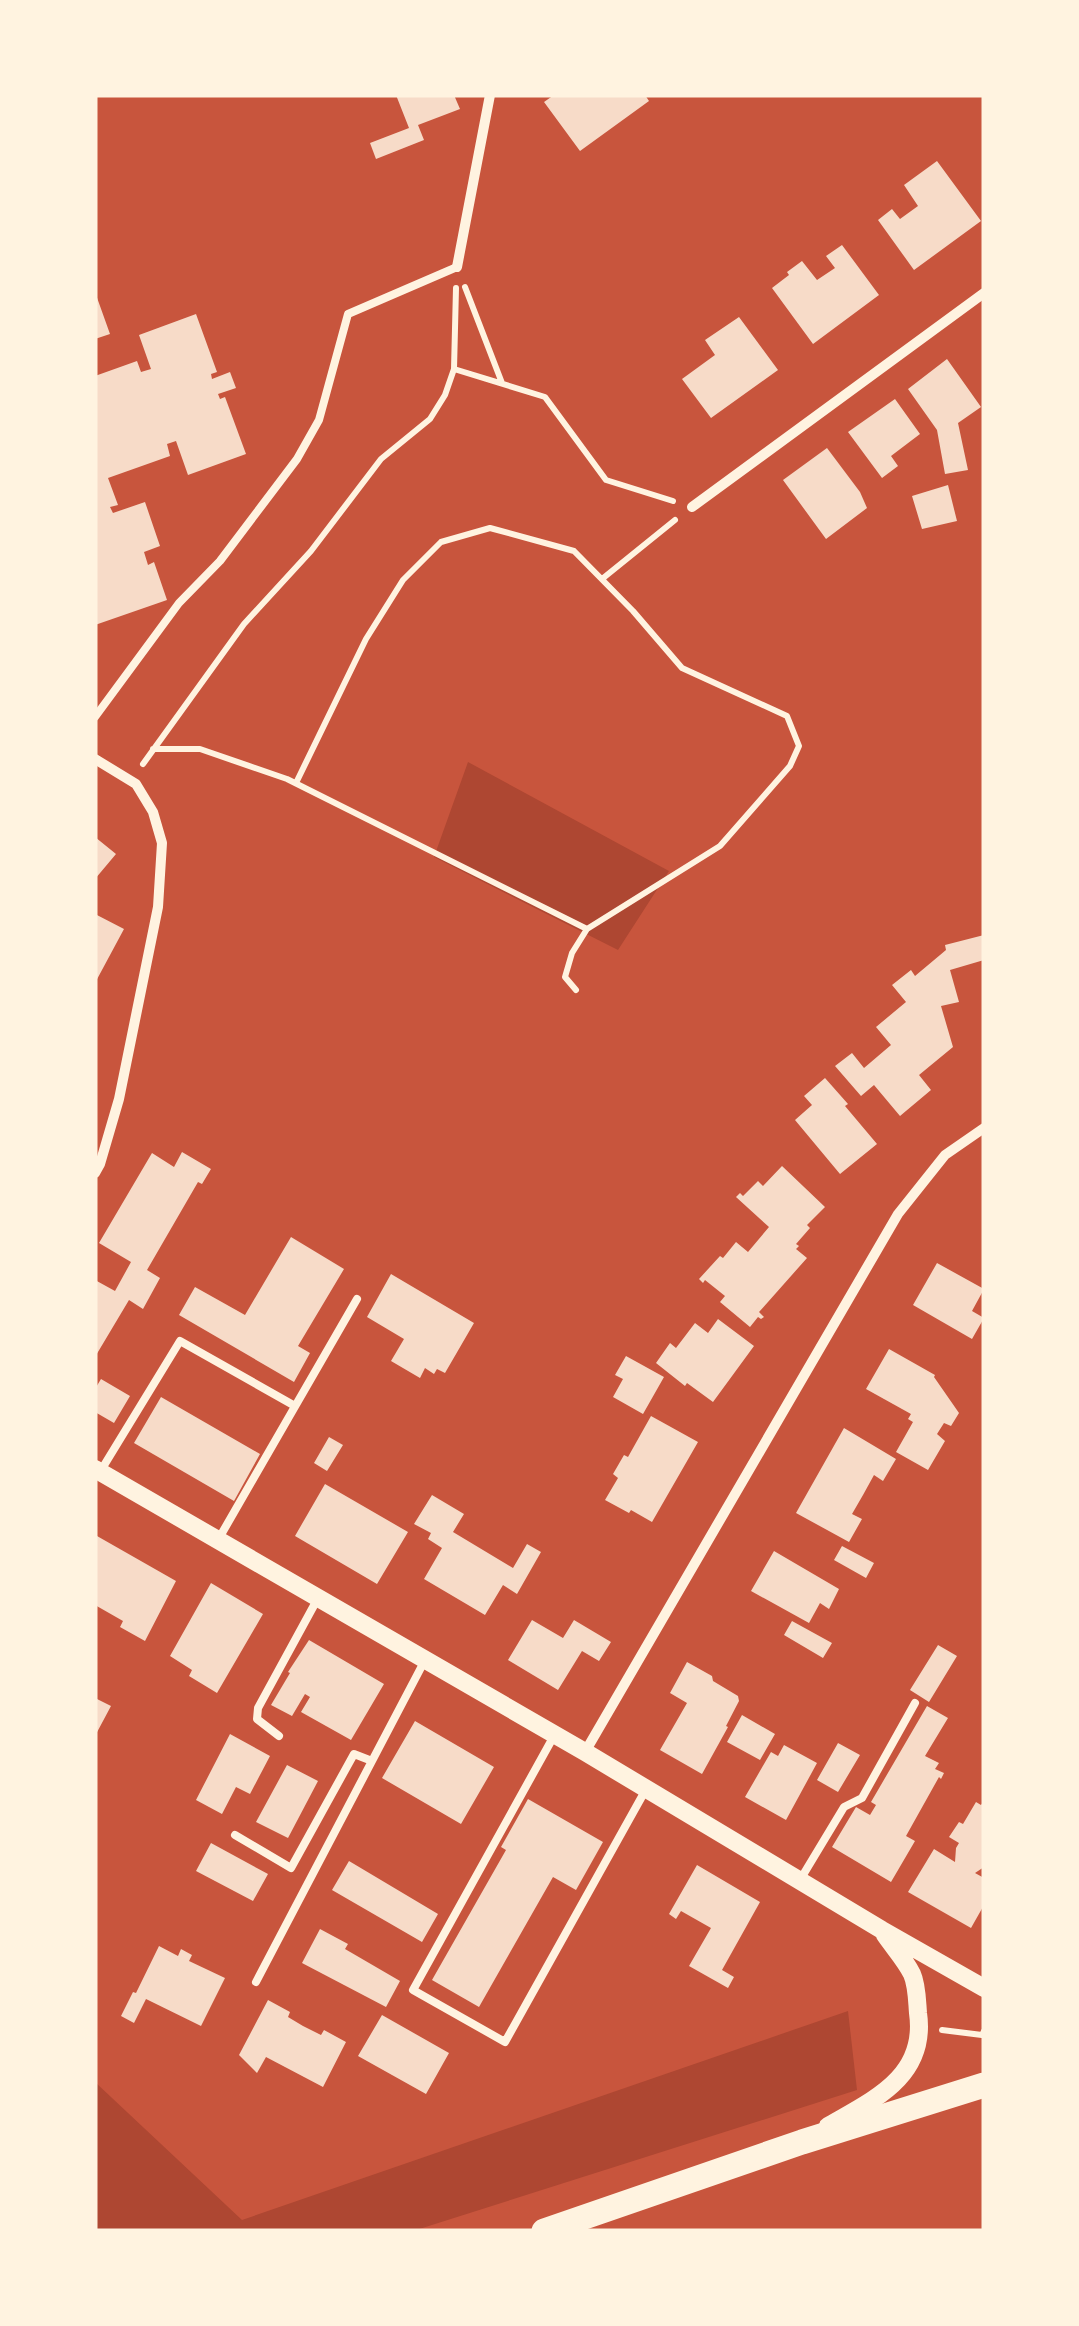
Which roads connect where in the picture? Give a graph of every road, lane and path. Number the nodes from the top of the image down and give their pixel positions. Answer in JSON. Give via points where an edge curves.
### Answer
{"nodes":[{"id":1,"x":490,"y":95,"type":"edge"},
{"id":2,"x":457,"y":266,"type":"junction"},
{"id":3,"x":984,"y":292,"type":"edge"},
{"id":4,"x":454,"y":368,"type":"junction"},
{"id":5,"x":502,"y":384,"type":"junction"},
{"id":6,"x":692,"y":507,"type":"junction"},
{"id":7,"x":602,"y":578,"type":"junction"},
{"id":8,"x":95,"y":717,"type":"edge"},
{"id":9,"x":152,"y":750,"type":"junction"},
{"id":10,"x":95,"y":759,"type":"edge"},
{"id":11,"x":296,"y":783,"type":"junction"},
{"id":12,"x":136,"y":784,"type":"junction"},
{"id":13,"x":587,"y":929,"type":"junction"},
{"id":14,"x":576,"y":990,"type":"dead end"},
{"id":15,"x":984,"y":1128,"type":"edge"},
{"id":16,"x":95,"y":1172,"type":"edge"},
{"id":17,"x":356,"y":1300,"type":"dead end"},
{"id":18,"x":295,"y":1406,"type":"junction"},
{"id":19,"x":98,"y":1471,"type":"edge"},
{"id":20,"x":218,"y":1540,"type":"junction"},
{"id":21,"x":318,"y":1598,"type":"junction"},
{"id":22,"x":425,"y":1660,"type":"junction"},
{"id":23,"x":915,"y":1703,"type":"dead end"},
{"id":24,"x":554,"y":1734,"type":"junction"},
{"id":25,"x":279,"y":1736,"type":"dead end"},
{"id":26,"x":585,"y":1752,"type":"junction"},
{"id":27,"x":372,"y":1762,"type":"junction"},
{"id":28,"x":647,"y":1788,"type":"junction"},
{"id":29,"x":235,"y":1836,"type":"dead end"},
{"id":30,"x":800,"y":1880,"type":"junction"},
{"id":31,"x":882,"y":1930,"type":"junction"},
{"id":32,"x":256,"y":1982,"type":"dead end"},
{"id":33,"x":984,"y":1988,"type":"edge"},
{"id":34,"x":939,"y":2029,"type":"dead end"},
{"id":35,"x":983,"y":2036,"type":"edge"},
{"id":36,"x":984,"y":2085,"type":"edge"},
{"id":37,"x":802,"y":2142,"type":"junction"},
{"id":38,"x":544,"y":2231,"type":"edge"}],
"edges":[{"from":1,"to":2,"type":"street"},
{"from":2,"to":4,"type":"path"},
{"from":2,"to":5,"type":"path"},
{"from":2,"to":8,"type":"lane","via":[[348,314],[320,420],[297,458]]},
{"from":3,"to":6,"type":"street"},
{"from":4,"to":5,"type":"path"},
{"from":4,"to":9,"type":"path","via":[[430,420],[381,460],[244,624]]},
{"from":5,"to":6,"type":"path","via":[[545,397],[606,480]]},
{"from":6,"to":7,"type":"path"},
{"from":7,"to":11,"type":"path","via":[[574,550],[490,528],[441,542],[403,580],[366,639]]},
{"from":7,"to":13,"type":"path","via":[[682,668],[787,716],[798,746],[790,766],[720,846]]},
{"from":9,"to":11,"type":"path","via":[[200,749]]},
{"from":9,"to":12,"type":"path"},
{"from":10,"to":12,"type":"street"},
{"from":11,"to":13,"type":"path"},
{"from":12,"to":16,"type":"street","via":[[162,843],[158,907],[119,1100]]},
{"from":13,"to":14,"type":"path","via":[[565,977]]},
{"from":15,"to":26,"type":"street","via":[[944,1155],[898,1214]]},
{"from":17,"to":18,"type":"lane"},
{"from":18,"to":19,"type":"lane","via":[[180,1341]]},
{"from":18,"to":20,"type":"lane"},
{"from":19,"to":20,"type":"street"},
{"from":20,"to":21,"type":"street"},
{"from":21,"to":22,"type":"street"},
{"from":21,"to":25,"type":"lane","via":[[258,1708],[257,1719]]},
{"from":22,"to":24,"type":"street"},
{"from":22,"to":27,"type":"lane"},
{"from":23,"to":30,"type":"lane","via":[[862,1798],[844,1807]]},
{"from":24,"to":26,"type":"street"},
{"from":24,"to":28,"type":"lane","via":[[413,1990],[504,2042]]},
{"from":26,"to":28,"type":"street"},
{"from":27,"to":29,"type":"lane","via":[[354,1754],[291,1868]]},
{"from":27,"to":32,"type":"lane"},
{"from":28,"to":30,"type":"street"},
{"from":30,"to":31,"type":"street"},
{"from":31,"to":33,"type":"street"},
{"from":31,"to":37,"type":"street","via":[[914,1977],[917,2049],[907,2070],[880,2096]]},
{"from":34,"to":35,"type":"path"},
{"from":36,"to":37,"type":"main road"},
{"from":37,"to":38,"type":"main road"}]}
